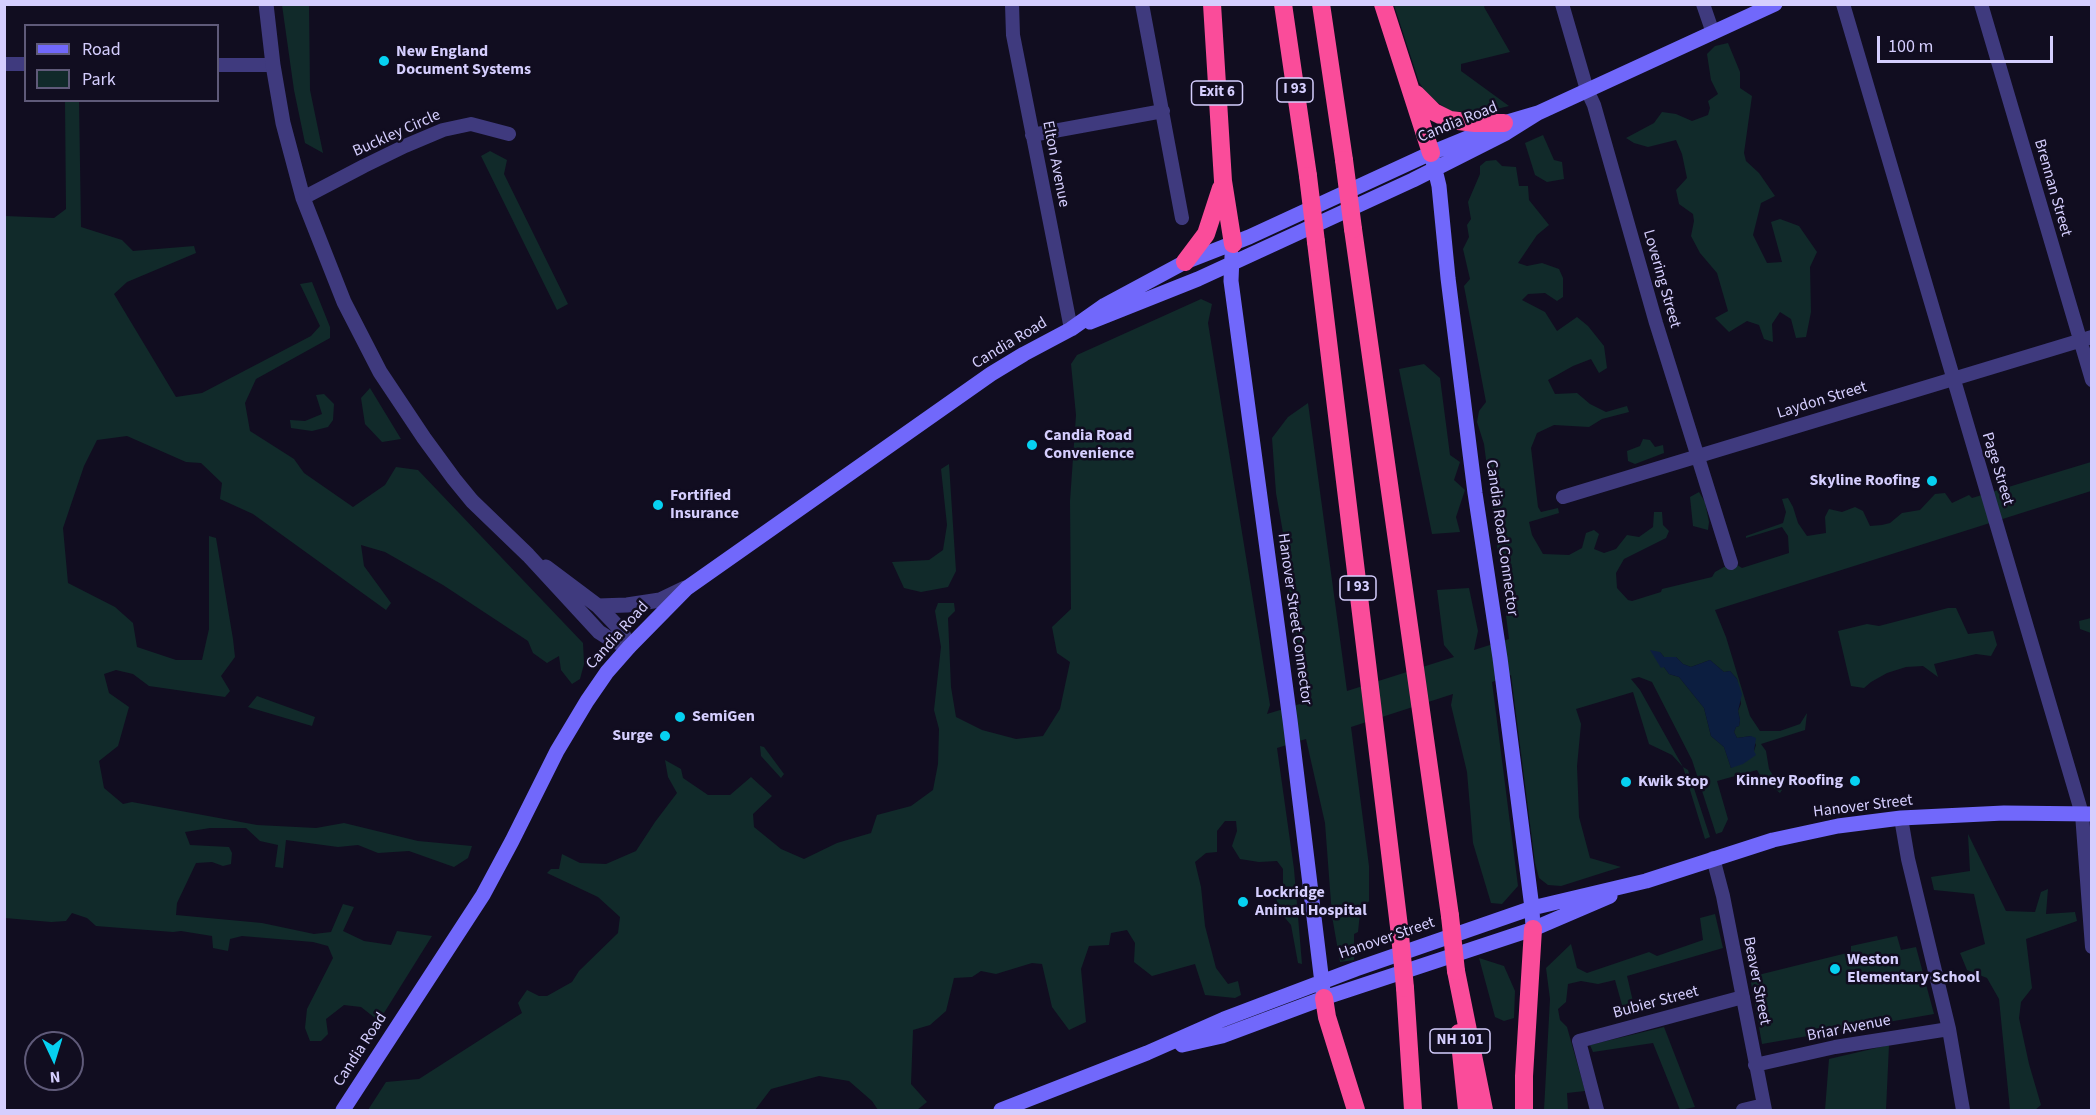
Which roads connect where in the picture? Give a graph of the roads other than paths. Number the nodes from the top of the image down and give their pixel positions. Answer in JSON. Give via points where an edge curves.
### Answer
{"nodes":[{"id":1,"x":266,"y":4,"type":"edge"},
{"id":2,"x":1012,"y":4,"type":"edge"},
{"id":3,"x":1142,"y":4,"type":"edge"},
{"id":4,"x":1212,"y":4,"type":"edge"},
{"id":5,"x":1283,"y":4,"type":"edge"},
{"id":6,"x":1321,"y":4,"type":"edge"},
{"id":7,"x":1383,"y":4,"type":"edge"},
{"id":8,"x":1562,"y":4,"type":"edge"},
{"id":9,"x":1703,"y":4,"type":"edge"},
{"id":10,"x":1775,"y":4,"type":"edge"},
{"id":11,"x":1843,"y":4,"type":"edge"},
{"id":12,"x":1981,"y":4,"type":"edge"},
{"id":13,"x":1713,"y":33,"type":"junction"},
{"id":14,"x":4,"y":64,"type":"edge"},
{"id":15,"x":24,"y":64,"type":"edge"},
{"id":16,"x":219,"y":65,"type":"edge"},
{"id":17,"x":273,"y":65,"type":"junction"},
{"id":18,"x":1587,"y":90,"type":"junction"},
{"id":19,"x":1413,"y":91,"type":"junction"},
{"id":20,"x":1163,"y":111,"type":"junction"},
{"id":21,"x":1538,"y":113,"type":"junction"},
{"id":22,"x":1503,"y":123,"type":"junction"},
{"id":23,"x":509,"y":134,"type":"dead end"},
{"id":24,"x":1032,"y":135,"type":"junction"},
{"id":25,"x":1433,"y":161,"type":"junction"},
{"id":26,"x":1223,"y":181,"type":"junction"},
{"id":27,"x":303,"y":198,"type":"junction"},
{"id":28,"x":1182,"y":218,"type":"dead end"},
{"id":29,"x":1233,"y":244,"type":"junction"},
{"id":30,"x":1185,"y":262,"type":"junction"},
{"id":31,"x":1231,"y":263,"type":"junction"},
{"id":32,"x":1071,"y":328,"type":"junction"},
{"id":33,"x":2085,"y":339,"type":"edge"},
{"id":34,"x":1953,"y":379,"type":"junction"},
{"id":35,"x":2091,"y":380,"type":"edge"},
{"id":36,"x":1699,"y":456,"type":"junction"},
{"id":37,"x":1563,"y":497,"type":"dead end"},
{"id":38,"x":528,"y":555,"type":"junction"},
{"id":39,"x":1731,"y":563,"type":"dead end"},
{"id":40,"x":687,"y":588,"type":"junction"},
{"id":41,"x":598,"y":606,"type":"junction"},
{"id":42,"x":628,"y":647,"type":"junction"},
{"id":43,"x":2086,"y":814,"type":"edge"},
{"id":44,"x":1901,"y":818,"type":"junction"},
{"id":45,"x":1713,"y":858,"type":"junction"},
{"id":46,"x":1646,"y":881,"type":"junction"},
{"id":47,"x":1532,"y":908,"type":"junction"},
{"id":48,"x":1533,"y":929,"type":"junction"},
{"id":49,"x":2091,"y":947,"type":"edge"},
{"id":50,"x":1456,"y":972,"type":"junction"},
{"id":51,"x":1323,"y":990,"type":"junction"},
{"id":52,"x":1743,"y":997,"type":"junction"},
{"id":53,"x":1949,"y":1029,"type":"junction"},
{"id":54,"x":1755,"y":1065,"type":"junction"},
{"id":55,"x":1765,"y":1108,"type":"edge"},
{"id":56,"x":343,"y":1110,"type":"edge"},
{"id":57,"x":1001,"y":1110,"type":"edge"},
{"id":58,"x":1356,"y":1110,"type":"edge"},
{"id":59,"x":1413,"y":1110,"type":"edge"},
{"id":60,"x":1467,"y":1110,"type":"edge"},
{"id":61,"x":1484,"y":1110,"type":"edge"},
{"id":62,"x":1524,"y":1110,"type":"edge"},
{"id":63,"x":1597,"y":1110,"type":"edge"},
{"id":64,"x":1743,"y":1110,"type":"edge"},
{"id":65,"x":1963,"y":1110,"type":"edge"}],
"edges":[{"from":1,"to":17,"type":"street"},
{"from":2,"to":24,"type":"street","name":"Elton Avenue","via":[[1013,35]]},
{"from":3,"to":20,"type":"street"},
{"from":4,"to":26,"type":"highway","number":"Exit 6"},
{"from":5,"to":59,"type":"highway","number":"I 93","bridge":true,"via":[[1308,176],[1400,935]]},
{"from":6,"to":50,"type":"highway","number":"I 93","bridge":true},
{"from":7,"to":19,"type":"highway"},
{"from":8,"to":18,"type":"street","name":"Lovering Street"},
{"from":9,"to":13,"type":"street"},
{"from":10,"to":13,"type":"main road","name":"Candia Road"},
{"from":11,"to":34,"type":"street","name":"Page Street"},
{"from":12,"to":33,"type":"street","name":"Brennan Street"},
{"from":13,"to":18,"type":"main road","name":"Candia Road"},
{"from":14,"to":15,"type":"street"},
{"from":16,"to":17,"type":"street"},
{"from":17,"to":27,"type":"street"},
{"from":18,"to":21,"type":"main road","name":"Candia Road"},
{"from":18,"to":36,"type":"street","name":"Lovering Street"},
{"from":19,"to":22,"type":"highway","via":[[1434,112],[1450,120]]},
{"from":19,"to":25,"type":"highway"},
{"from":20,"to":24,"type":"street"},
{"from":20,"to":28,"type":"street"},
{"from":21,"to":22,"type":"main road","name":"Candia Road"},
{"from":21,"to":25,"type":"main road","name":"Candia Road","via":[[1506,133]]},
{"from":22,"to":25,"type":"main road","name":"Candia Road"},
{"from":23,"to":27,"type":"street","name":"Buckley Circle","via":[[471,124],[443,130],[364,165]]},
{"from":24,"to":32,"type":"street","name":"Elton Avenue"},
{"from":25,"to":29,"type":"main road","name":"Candia Road"},
{"from":25,"to":31,"type":"main road","name":"Candia Road"},
{"from":25,"to":47,"type":"main road","name":"Candia Road Connector"},
{"from":26,"to":29,"type":"highway"},
{"from":26,"to":30,"type":"highway","via":[[1206,234]]},
{"from":27,"to":38,"type":"street","via":[[344,302],[380,372],[454,479]]},
{"from":29,"to":30,"type":"main road","name":"Candia Road"},
{"from":29,"to":31,"type":"main road","name":"Hanover Street Connector"},
{"from":30,"to":32,"type":"main road","name":"Candia Road"},
{"from":31,"to":32,"type":"main road","name":"Candia Road","via":[[1121,311]]},
{"from":31,"to":51,"type":"main road","name":"Hanover Street Connector"},
{"from":32,"to":40,"type":"main road","name":"Candia Road","via":[[991,374]]},
{"from":33,"to":34,"type":"street","name":"Laydon Street"},
{"from":33,"to":35,"type":"street","name":"Brennan Street"},
{"from":34,"to":36,"type":"street","name":"Laydon Street"},
{"from":34,"to":43,"type":"street","name":"Page Street"},
{"from":36,"to":37,"type":"street","name":"Laydon Street"},
{"from":36,"to":39,"type":"street","name":"Lovering Street"},
{"from":38,"to":41,"type":"street"},
{"from":38,"to":42,"type":"street","via":[[599,632]]},
{"from":40,"to":41,"type":"street","via":[[660,600]]},
{"from":40,"to":42,"type":"main road","name":"Candia Road"},
{"from":41,"to":42,"type":"street","via":[[621,630]]},
{"from":42,"to":56,"type":"main road","name":"Candia Road","via":[[567,733],[483,895]]},
{"from":43,"to":44,"type":"main road","name":"Hanover Street"},
{"from":43,"to":49,"type":"street","name":"Page Street"},
{"from":44,"to":45,"type":"main road","name":"Hanover Street","via":[[1796,834]]},
{"from":44,"to":53,"type":"street"},
{"from":45,"to":46,"type":"main road","name":"Hanover Street"},
{"from":45,"to":52,"type":"street","name":"Beaver Street"},
{"from":46,"to":47,"type":"main road","name":"Hanover Street"},
{"from":46,"to":48,"type":"main road","name":"Hanover Street"},
{"from":47,"to":48,"type":"main road","name":"Candia Road Connector"},
{"from":47,"to":51,"type":"main road","name":"Hanover Street"},
{"from":48,"to":51,"type":"main road","name":"Hanover Street"},
{"from":48,"to":62,"type":"highway"},
{"from":50,"to":60,"type":"highway","number":"NH 101"},
{"from":50,"to":61,"type":"highway","number":"I 93"},
{"from":51,"to":57,"type":"main road","name":"Hanover Street","via":[[1222,1036],[1147,1053]]},
{"from":51,"to":58,"type":"highway","via":[[1327,1017]]},
{"from":52,"to":54,"type":"street","name":"Beaver Street"},
{"from":52,"to":63,"type":"street","name":"Bubier Street","via":[[1579,1041]]},
{"from":53,"to":54,"type":"street","name":"Briar Avenue","via":[[1854,1043]]},
{"from":53,"to":65,"type":"street"},
{"from":54,"to":55,"type":"street","name":"Beaver Street"},
{"from":55,"to":64,"type":"street"}]}
